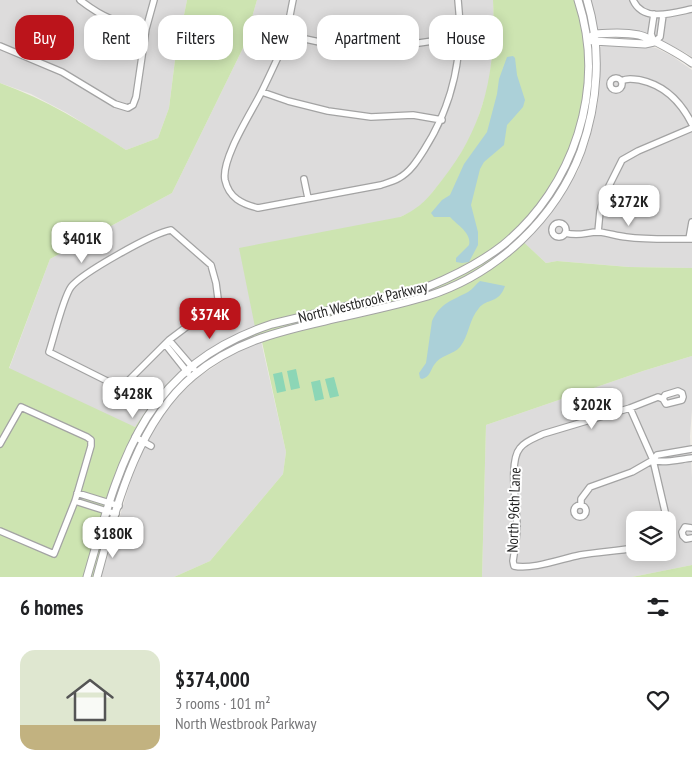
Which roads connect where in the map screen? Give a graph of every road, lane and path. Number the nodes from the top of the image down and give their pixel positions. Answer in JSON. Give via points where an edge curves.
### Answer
{"nodes":[{"id":1,"x":80,"y":0,"type":"edge"},
{"id":2,"x":154,"y":0,"type":"edge"},
{"id":3,"x":293,"y":0,"type":"edge"},
{"id":4,"x":458,"y":0,"type":"edge"},
{"id":5,"x":578,"y":0,"type":"edge"},
{"id":6,"x":587,"y":0,"type":"edge"},
{"id":7,"x":633,"y":0,"type":"edge"},
{"id":8,"x":692,"y":9,"type":"edge"},
{"id":9,"x":654,"y":14,"type":"junction"},
{"id":10,"x":103,"y":15,"type":"edge"},
{"id":11,"x":290,"y":15,"type":"edge"},
{"id":12,"x":459,"y":15,"type":"edge"},
{"id":13,"x":663,"y":15,"type":"junction"},
{"id":14,"x":148,"y":22,"type":"edge"},
{"id":15,"x":595,"y":34,"type":"junction"},
{"id":16,"x":307,"y":39,"type":"edge"},
{"id":17,"x":588,"y":39,"type":"junction"},
{"id":18,"x":429,"y":42,"type":"edge"},
{"id":19,"x":595,"y":42,"type":"junction"},
{"id":20,"x":654,"y":42,"type":"junction"},
{"id":21,"x":0,"y":46,"type":"edge"},
{"id":22,"x":141,"y":60,"type":"edge"},
{"id":23,"x":276,"y":60,"type":"edge"},
{"id":24,"x":458,"y":60,"type":"edge"},
{"id":25,"x":692,"y":63,"type":"edge"},
{"id":26,"x":621,"y":81,"type":"dead end"},
{"id":27,"x":262,"y":92,"type":"junction"},
{"id":28,"x":442,"y":120,"type":"junction"},
{"id":29,"x":692,"y":124,"type":"edge"},
{"id":30,"x":692,"y":128,"type":"edge"},
{"id":31,"x":304,"y":179,"type":"dead end"},
{"id":32,"x":308,"y":198,"type":"junction"},
{"id":33,"x":692,"y":222,"type":"edge"},
{"id":34,"x":598,"y":232,"type":"junction"},
{"id":35,"x":565,"y":233,"type":"dead end"},
{"id":36,"x":691,"y":239,"type":"edge"},
{"id":37,"x":370,"y":301,"type":"junction"},
{"id":38,"x":372,"y":310,"type":"junction"},
{"id":39,"x":303,"y":317,"type":"junction"},
{"id":40,"x":305,"y":325,"type":"junction"},
{"id":41,"x":250,"y":331,"type":"junction"},
{"id":42,"x":253,"y":340,"type":"junction"},
{"id":43,"x":167,"y":342,"type":"junction"},
{"id":44,"x":189,"y":369,"type":"junction"},
{"id":45,"x":194,"y":375,"type":"junction"},
{"id":46,"x":663,"y":399,"type":"dead end"},
{"id":47,"x":630,"y":408,"type":"junction"},
{"id":48,"x":135,"y":436,"type":"junction"},
{"id":49,"x":143,"y":441,"type":"junction"},
{"id":50,"x":0,"y":444,"type":"edge"},
{"id":51,"x":151,"y":446,"type":"dead end"},
{"id":52,"x":692,"y":449,"type":"edge"},
{"id":53,"x":692,"y":458,"type":"edge"},
{"id":54,"x":653,"y":460,"type":"junction"},
{"id":55,"x":77,"y":492,"type":"junction"},
{"id":56,"x":75,"y":500,"type":"junction"},
{"id":57,"x":110,"y":503,"type":"junction"},
{"id":58,"x":581,"y":505,"type":"dead end"},
{"id":59,"x":119,"y":506,"type":"junction"},
{"id":60,"x":107,"y":511,"type":"junction"},
{"id":61,"x":665,"y":511,"type":"edge"},
{"id":62,"x":116,"y":514,"type":"junction"},
{"id":63,"x":692,"y":528,"type":"edge"},
{"id":64,"x":0,"y":531,"type":"edge"},
{"id":65,"x":684,"y":538,"type":"junction"},
{"id":66,"x":692,"y":538,"type":"edge"},
{"id":67,"x":676,"y":540,"type":"edge"},
{"id":68,"x":626,"y":549,"type":"edge"},
{"id":69,"x":87,"y":577,"type":"edge"},
{"id":70,"x":97,"y":577,"type":"edge"}],
"edges":[{"from":1,"to":10,"type":"street"},
{"from":2,"to":14,"type":"street"},
{"from":3,"to":11,"type":"street"},
{"from":4,"to":12,"type":"street"},
{"from":5,"to":17,"type":"street","name":"North Westbrook Parkway"},
{"from":6,"to":15,"type":"street","name":"North Westbrook Parkway"},
{"from":7,"to":9,"type":"street","via":[[645,13]]},
{"from":8,"to":13,"type":"street"},
{"from":9,"to":13,"type":"street"},
{"from":9,"to":20,"type":"street","via":[[651,34]]},
{"from":13,"to":20,"type":"street","via":[[660,37]]},
{"from":15,"to":17,"type":"street"},
{"from":15,"to":19,"type":"street","name":"North Westbrook Parkway"},
{"from":15,"to":20,"type":"street","via":[[641,35]]},
{"from":16,"to":18,"type":"street","via":[[348,48],[378,49]]},
{"from":17,"to":19,"type":"street"},
{"from":17,"to":37,"type":"street","name":"North Westbrook Parkway","via":[[587,95],[581,125],[562,173],[538,210],[504,244],[472,266],[426,287]]},
{"from":19,"to":20,"type":"street"},
{"from":19,"to":38,"type":"street","name":"North Westbrook Parkway","via":[[597,72],[589,124],[570,177],[545,215],[509,251],[476,274],[429,295]]},
{"from":20,"to":25,"type":"street"},
{"from":21,"to":22,"type":"street","via":[[62,72],[115,104],[128,108],[136,97]]},
{"from":23,"to":27,"type":"street"},
{"from":24,"to":28,"type":"street"},
{"from":26,"to":29,"type":"street","via":[[628,78],[659,86],[675,99]]},
{"from":27,"to":28,"type":"street","via":[[328,111],[371,117],[413,115]]},
{"from":27,"to":32,"type":"street","via":[[229,156],[225,171],[229,192],[241,204],[258,208]]},
{"from":28,"to":32,"type":"street","via":[[414,166],[399,178],[381,185]]},
{"from":30,"to":34,"type":"street","via":[[622,160],[605,194]]},
{"from":31,"to":32,"type":"street"},
{"from":33,"to":36,"type":"street"},
{"from":34,"to":35,"type":"street","via":[[573,236]]},
{"from":34,"to":36,"type":"street","via":[[626,238]]},
{"from":37,"to":38,"type":"street"},
{"from":37,"to":39,"type":"street","name":"North Westbrook Parkway"},
{"from":38,"to":40,"type":"street","name":"North Westbrook Parkway"},
{"from":39,"to":40,"type":"street"},
{"from":39,"to":41,"type":"street","name":"North Westbrook Parkway"},
{"from":40,"to":42,"type":"street","name":"North Westbrook Parkway"},
{"from":41,"to":42,"type":"street"},
{"from":41,"to":44,"type":"street","name":"North Westbrook Parkway"},
{"from":42,"to":45,"type":"street","name":"North Westbrook Parkway"},
{"from":43,"to":43,"type":"street","via":[[124,384],[116,386],[49,352],[72,286],[137,244],[170,230],[211,266],[219,306]]},
{"from":43,"to":44,"type":"street"},
{"from":44,"to":45,"type":"street"},
{"from":44,"to":48,"type":"street","name":"North Westbrook Parkway","via":[[163,394]]},
{"from":45,"to":49,"type":"street","name":"North Westbrook Parkway","via":[[170,400]]},
{"from":46,"to":47,"type":"street","via":[[658,397]]},
{"from":47,"to":54,"type":"street"},
{"from":47,"to":68,"type":"street","name":"North 96th Lane","via":[[543,434],[519,449],[514,466],[517,526],[514,566]]},
{"from":48,"to":49,"type":"street"},
{"from":48,"to":57,"type":"street","name":"North Westbrook Parkway"},
{"from":49,"to":51,"type":"street"},
{"from":49,"to":59,"type":"street","name":"North Westbrook Parkway"},
{"from":50,"to":55,"type":"street","via":[[21,406],[87,436],[91,446]]},
{"from":52,"to":54,"type":"street","via":[[657,455]]},
{"from":53,"to":54,"type":"street","via":[[659,463]]},
{"from":54,"to":58,"type":"street","via":[[632,472],[590,487],[581,499]]},
{"from":54,"to":61,"type":"street"},
{"from":55,"to":56,"type":"street"},
{"from":55,"to":57,"type":"street"},
{"from":56,"to":60,"type":"street"},
{"from":56,"to":64,"type":"street","via":[[54,554]]},
{"from":57,"to":59,"type":"street"},
{"from":57,"to":60,"type":"street","name":"North Westbrook Parkway"},
{"from":59,"to":62,"type":"street","name":"North Westbrook Parkway"},
{"from":60,"to":62,"type":"street"},
{"from":60,"to":69,"type":"street","name":"North Westbrook Parkway"},
{"from":62,"to":70,"type":"street","name":"North Westbrook Parkway"},
{"from":63,"to":65,"type":"street","via":[[684,529]]},
{"from":65,"to":66,"type":"street"},
{"from":65,"to":67,"type":"street"}]}
